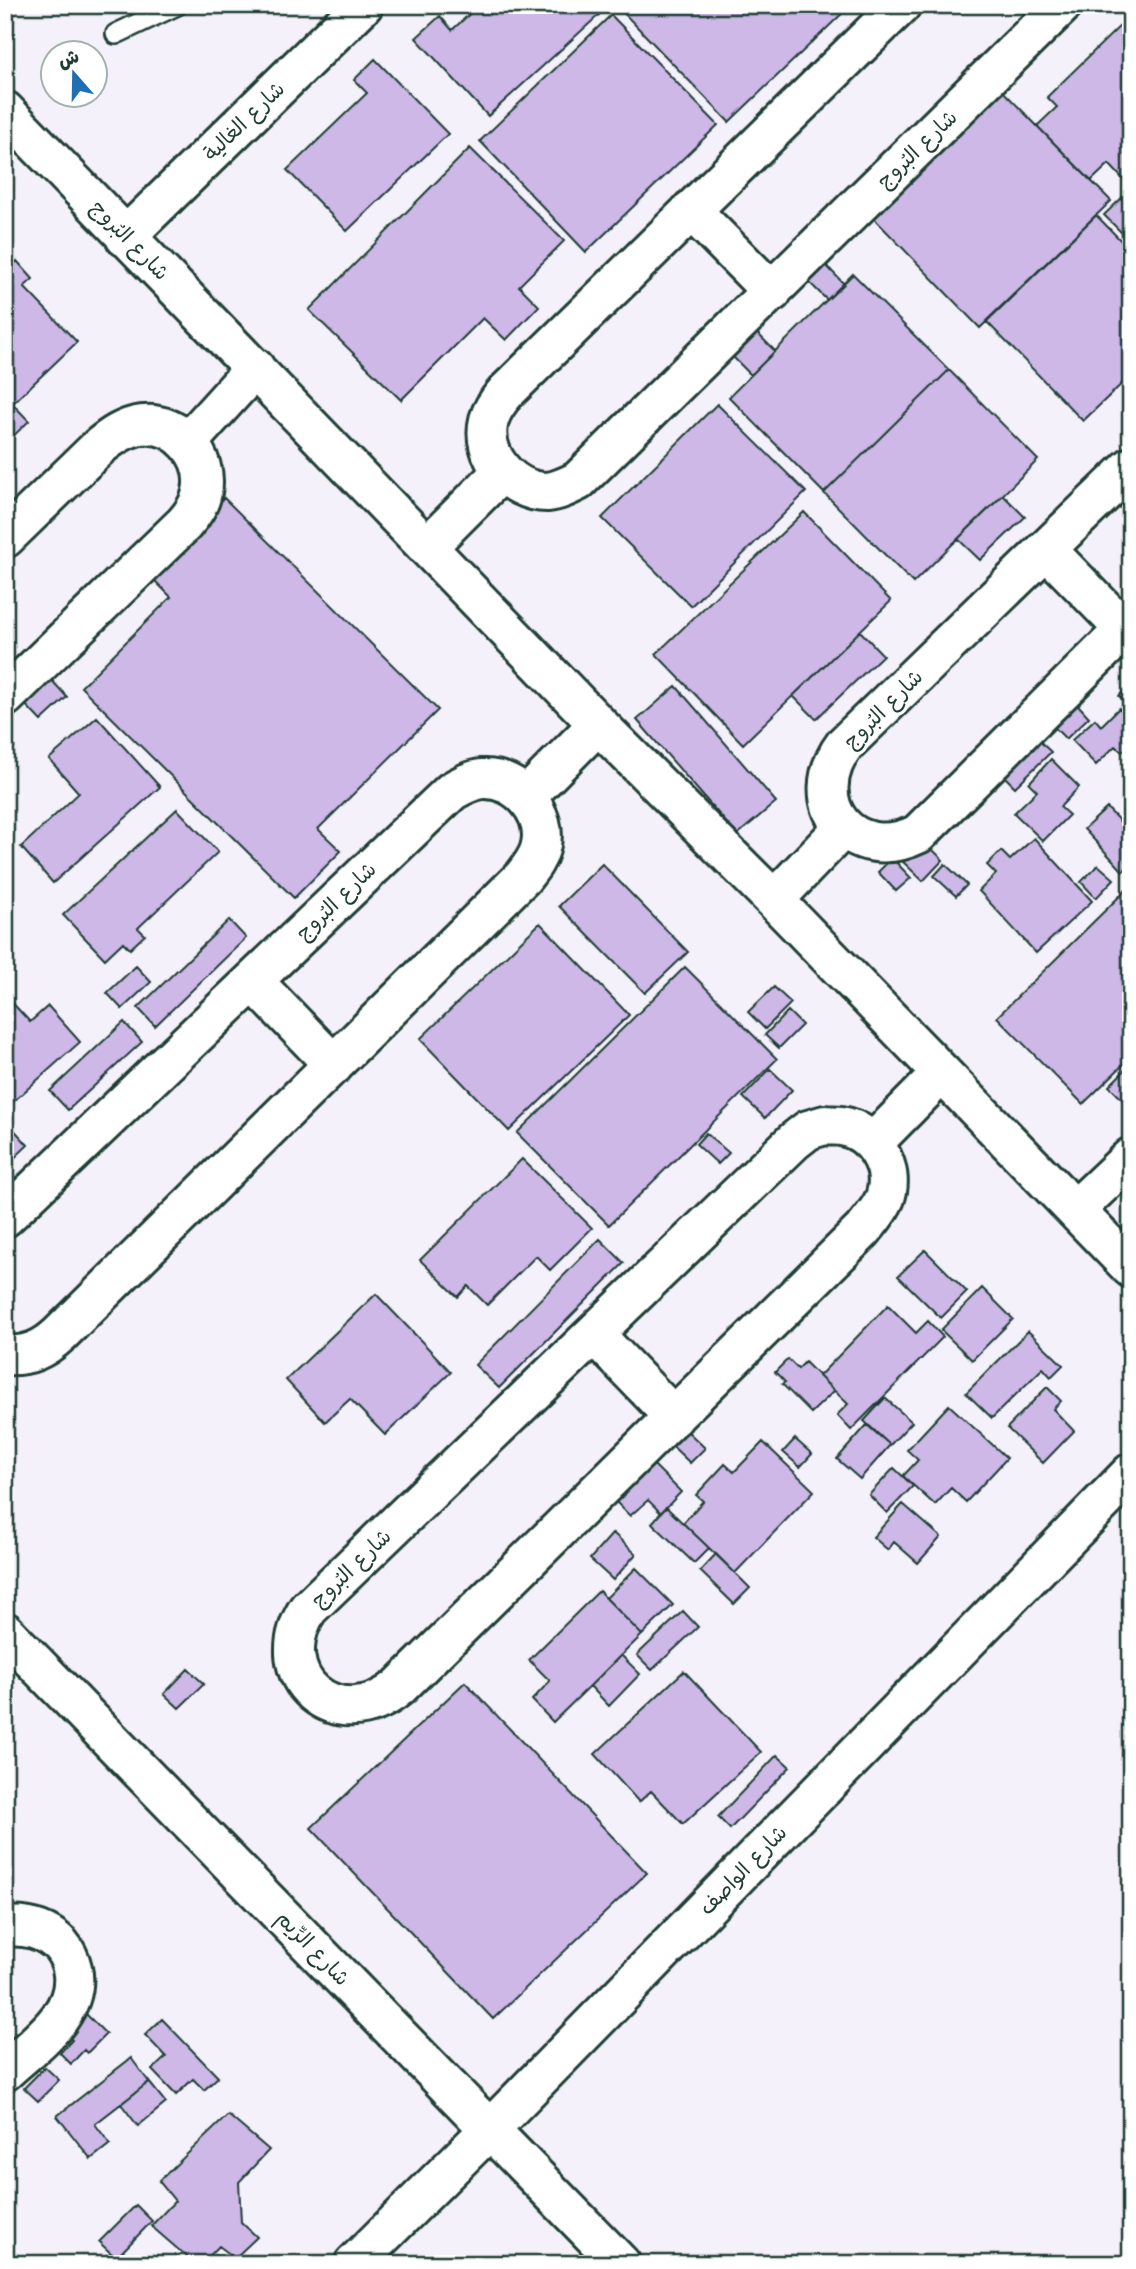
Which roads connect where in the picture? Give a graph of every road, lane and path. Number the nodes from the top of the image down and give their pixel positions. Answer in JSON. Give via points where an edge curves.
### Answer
{"nodes":[{"id":1,"x":177,"y":5,"type":"edge"},
{"id":2,"x":363,"y":5,"type":"edge"},
{"id":3,"x":901,"y":5,"type":"edge"},
{"id":4,"x":1062,"y":5,"type":"edge"},
{"id":5,"x":116,"y":34,"type":"dead end"},
{"id":6,"x":5,"y":111,"type":"edge"},
{"id":7,"x":691,"y":210,"type":"junction"},
{"id":8,"x":125,"y":237,"type":"junction"},
{"id":9,"x":772,"y":292,"type":"junction"},
{"id":10,"x":256,"y":368,"type":"junction"},
{"id":11,"x":188,"y":442,"type":"junction"},
{"id":12,"x":1131,"y":467,"type":"edge"},
{"id":13,"x":502,"y":472,"type":"junction"},
{"id":14,"x":5,"y":538,"type":"edge"},
{"id":15,"x":427,"y":547,"type":"junction"},
{"id":16,"x":1045,"y":549,"type":"junction"},
{"id":17,"x":1128,"y":626,"type":"edge"},
{"id":18,"x":5,"y":697,"type":"edge"},
{"id":19,"x":598,"y":724,"type":"junction"},
{"id":20,"x":526,"y":797,"type":"junction"},
{"id":21,"x":844,"y":827,"type":"junction"},
{"id":22,"x":774,"y":900,"type":"junction"},
{"id":23,"x":253,"y":981,"type":"junction"},
{"id":24,"x":334,"y":1065,"type":"junction"},
{"id":25,"x":942,"y":1073,"type":"junction"},
{"id":26,"x":873,"y":1143,"type":"junction"},
{"id":27,"x":1131,"y":1157,"type":"edge"},
{"id":28,"x":1075,"y":1210,"type":"junction"},
{"id":29,"x":5,"y":1217,"type":"edge"},
{"id":30,"x":1131,"y":1268,"type":"edge"},
{"id":31,"x":594,"y":1334,"type":"junction"},
{"id":32,"x":5,"y":1355,"type":"edge"},
{"id":33,"x":674,"y":1417,"type":"junction"},
{"id":34,"x":1131,"y":1473,"type":"edge"},
{"id":35,"x":5,"y":1632,"type":"edge"},
{"id":36,"x":5,"y":1927,"type":"edge"},
{"id":37,"x":5,"y":2071,"type":"edge"},
{"id":38,"x":489,"y":2130,"type":"junction"},
{"id":39,"x":354,"y":2264,"type":"edge"},
{"id":40,"x":621,"y":2264,"type":"edge"}],
"edges":[{"from":1,"to":5,"type":"lane"},
{"from":2,"to":8,"type":"street","name":"شارع الغالية"},
{"from":3,"to":7,"type":"street"},
{"from":4,"to":9,"type":"street","name":"شارع البُروج"},
{"from":6,"to":8,"type":"street","name":"شارع البُروج"},
{"from":7,"to":9,"type":"street"},
{"from":7,"to":13,"type":"street","via":[[494,406],[488,440]]},
{"from":8,"to":10,"type":"street","name":"شارع البُروج"},
{"from":9,"to":13,"type":"street","name":"شارع البُروج","via":[[578,481],[547,492],[523,486]]},
{"from":10,"to":11,"type":"street"},
{"from":10,"to":15,"type":"street","name":"شارع البُروج"},
{"from":11,"to":14,"type":"street","via":[[175,432],[143,424],[112,436]]},
{"from":11,"to":18,"type":"street","via":[[203,475],[195,510]]},
{"from":12,"to":16,"type":"street","name":"شارع البُروج"},
{"from":13,"to":15,"type":"street"},
{"from":15,"to":19,"type":"street","name":"شارع البُروج"},
{"from":16,"to":17,"type":"street"},
{"from":16,"to":21,"type":"street","name":"شارع البُروج","via":[[834,759],[828,795]]},
{"from":17,"to":21,"type":"street","via":[[918,834],[888,844],[857,837]]},
{"from":19,"to":20,"type":"street"},
{"from":19,"to":22,"type":"street","name":"شارع البُروج"},
{"from":20,"to":23,"type":"street","name":"شارع البُروج","via":[[500,781],[483,779],[452,791]]},
{"from":20,"to":24,"type":"street","via":[[538,814],[541,829],[535,862]]},
{"from":21,"to":22,"type":"street"},
{"from":22,"to":25,"type":"street","name":"شارع البُروج"},
{"from":23,"to":24,"type":"street"},
{"from":23,"to":29,"type":"street","name":"شارع البُروج"},
{"from":24,"to":32,"type":"street","via":[[54,1340],[33,1352]]},
{"from":25,"to":26,"type":"street"},
{"from":25,"to":28,"type":"street","name":"شارع البُروج"},
{"from":26,"to":31,"type":"street","name":"شارع البُروج","via":[[842,1126],[808,1130]]},
{"from":26,"to":33,"type":"street","name":"شارع البُروج","via":[[887,1178],[876,1213]]},
{"from":27,"to":28,"type":"street"},
{"from":28,"to":30,"type":"street","name":"شارع البُروج"},
{"from":31,"to":33,"type":"street"},
{"from":31,"to":33,"type":"street","name":"شارع البُروج","via":[[309,1609],[300,1622],[294,1652],[297,1668],[314,1693],[327,1702],[358,1708],[387,1697]]},
{"from":34,"to":38,"type":"street","name":"شارع الواصف"},
{"from":35,"to":38,"type":"street","name":"شارع الرِّيم"},
{"from":36,"to":37,"type":"street","via":[[36,1928],[50,1936],[62,1947],[74,1976],[68,2007]]},
{"from":38,"to":39,"type":"street","name":"شارع الواصف"},
{"from":38,"to":40,"type":"street","name":"شارع الرِّيم"}]}
